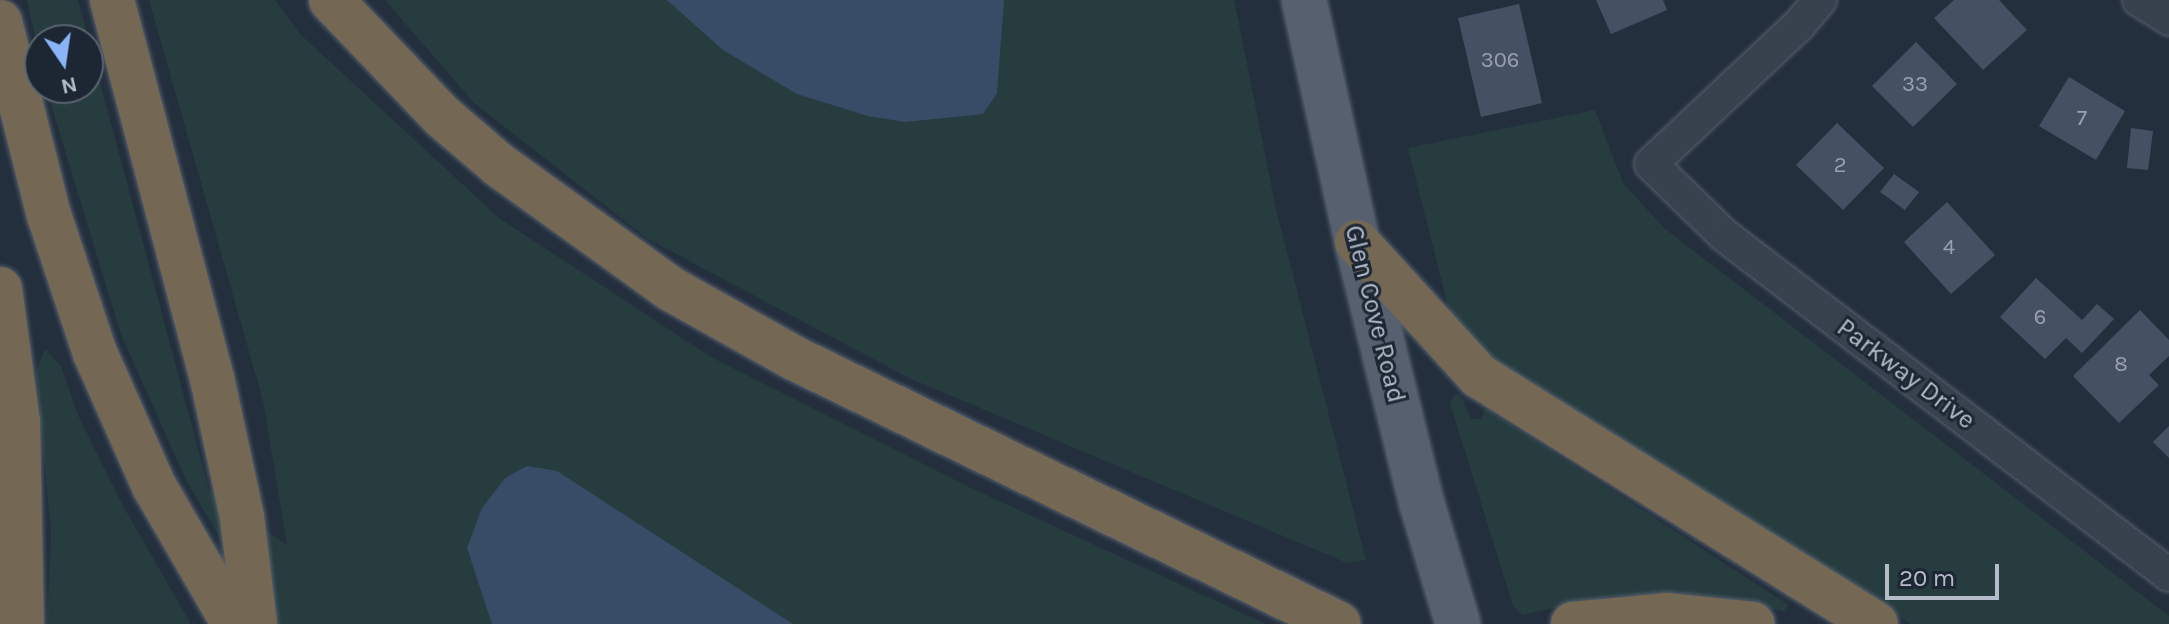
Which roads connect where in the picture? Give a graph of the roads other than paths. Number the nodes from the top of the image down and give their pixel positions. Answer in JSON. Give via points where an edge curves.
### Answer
{"nodes":[{"id":1,"x":112,"y":0,"type":"edge"},
{"id":2,"x":331,"y":0,"type":"edge"},
{"id":3,"x":1304,"y":0,"type":"edge"},
{"id":4,"x":1820,"y":0,"type":"edge"},
{"id":5,"x":2139,"y":0,"type":"edge"},
{"id":6,"x":2169,"y":19,"type":"edge"},
{"id":7,"x":0,"y":22,"type":"edge"},
{"id":8,"x":1357,"y":242,"type":"junction"},
{"id":9,"x":0,"y":289,"type":"edge"},
{"id":10,"x":2169,"y":575,"type":"edge"},
{"id":11,"x":22,"y":624,"type":"edge"},
{"id":12,"x":234,"y":624,"type":"edge"},
{"id":13,"x":255,"y":624,"type":"edge"},
{"id":14,"x":1339,"y":624,"type":"edge"},
{"id":15,"x":1458,"y":624,"type":"edge"},
{"id":16,"x":1573,"y":624,"type":"edge"},
{"id":17,"x":1753,"y":624,"type":"edge"},
{"id":18,"x":1876,"y":624,"type":"edge"}],
"edges":[{"from":1,"to":13,"type":"highway","via":[[194,304],[242,517]]},
{"from":2,"to":14,"type":"highway","via":[[443,117],[499,165],[671,289],[794,358]]},
{"from":3,"to":8,"type":"main road","name":"Glen Cove Road"},
{"from":4,"to":10,"type":"street","name":"Parkway Drive","via":[[1651,164],[1724,235]]},
{"from":5,"to":6,"type":"street"},
{"from":7,"to":12,"type":"highway","via":[[49,215],[95,353],[154,486]]},
{"from":8,"to":15,"type":"main road","name":"Glen Cove Road","via":[[1422,504]]},
{"from":8,"to":18,"type":"highway","via":[[1479,376]]},
{"from":9,"to":11,"type":"highway","via":[[19,435]]},
{"from":16,"to":17,"type":"highway","via":[[1666,615]]}]}
